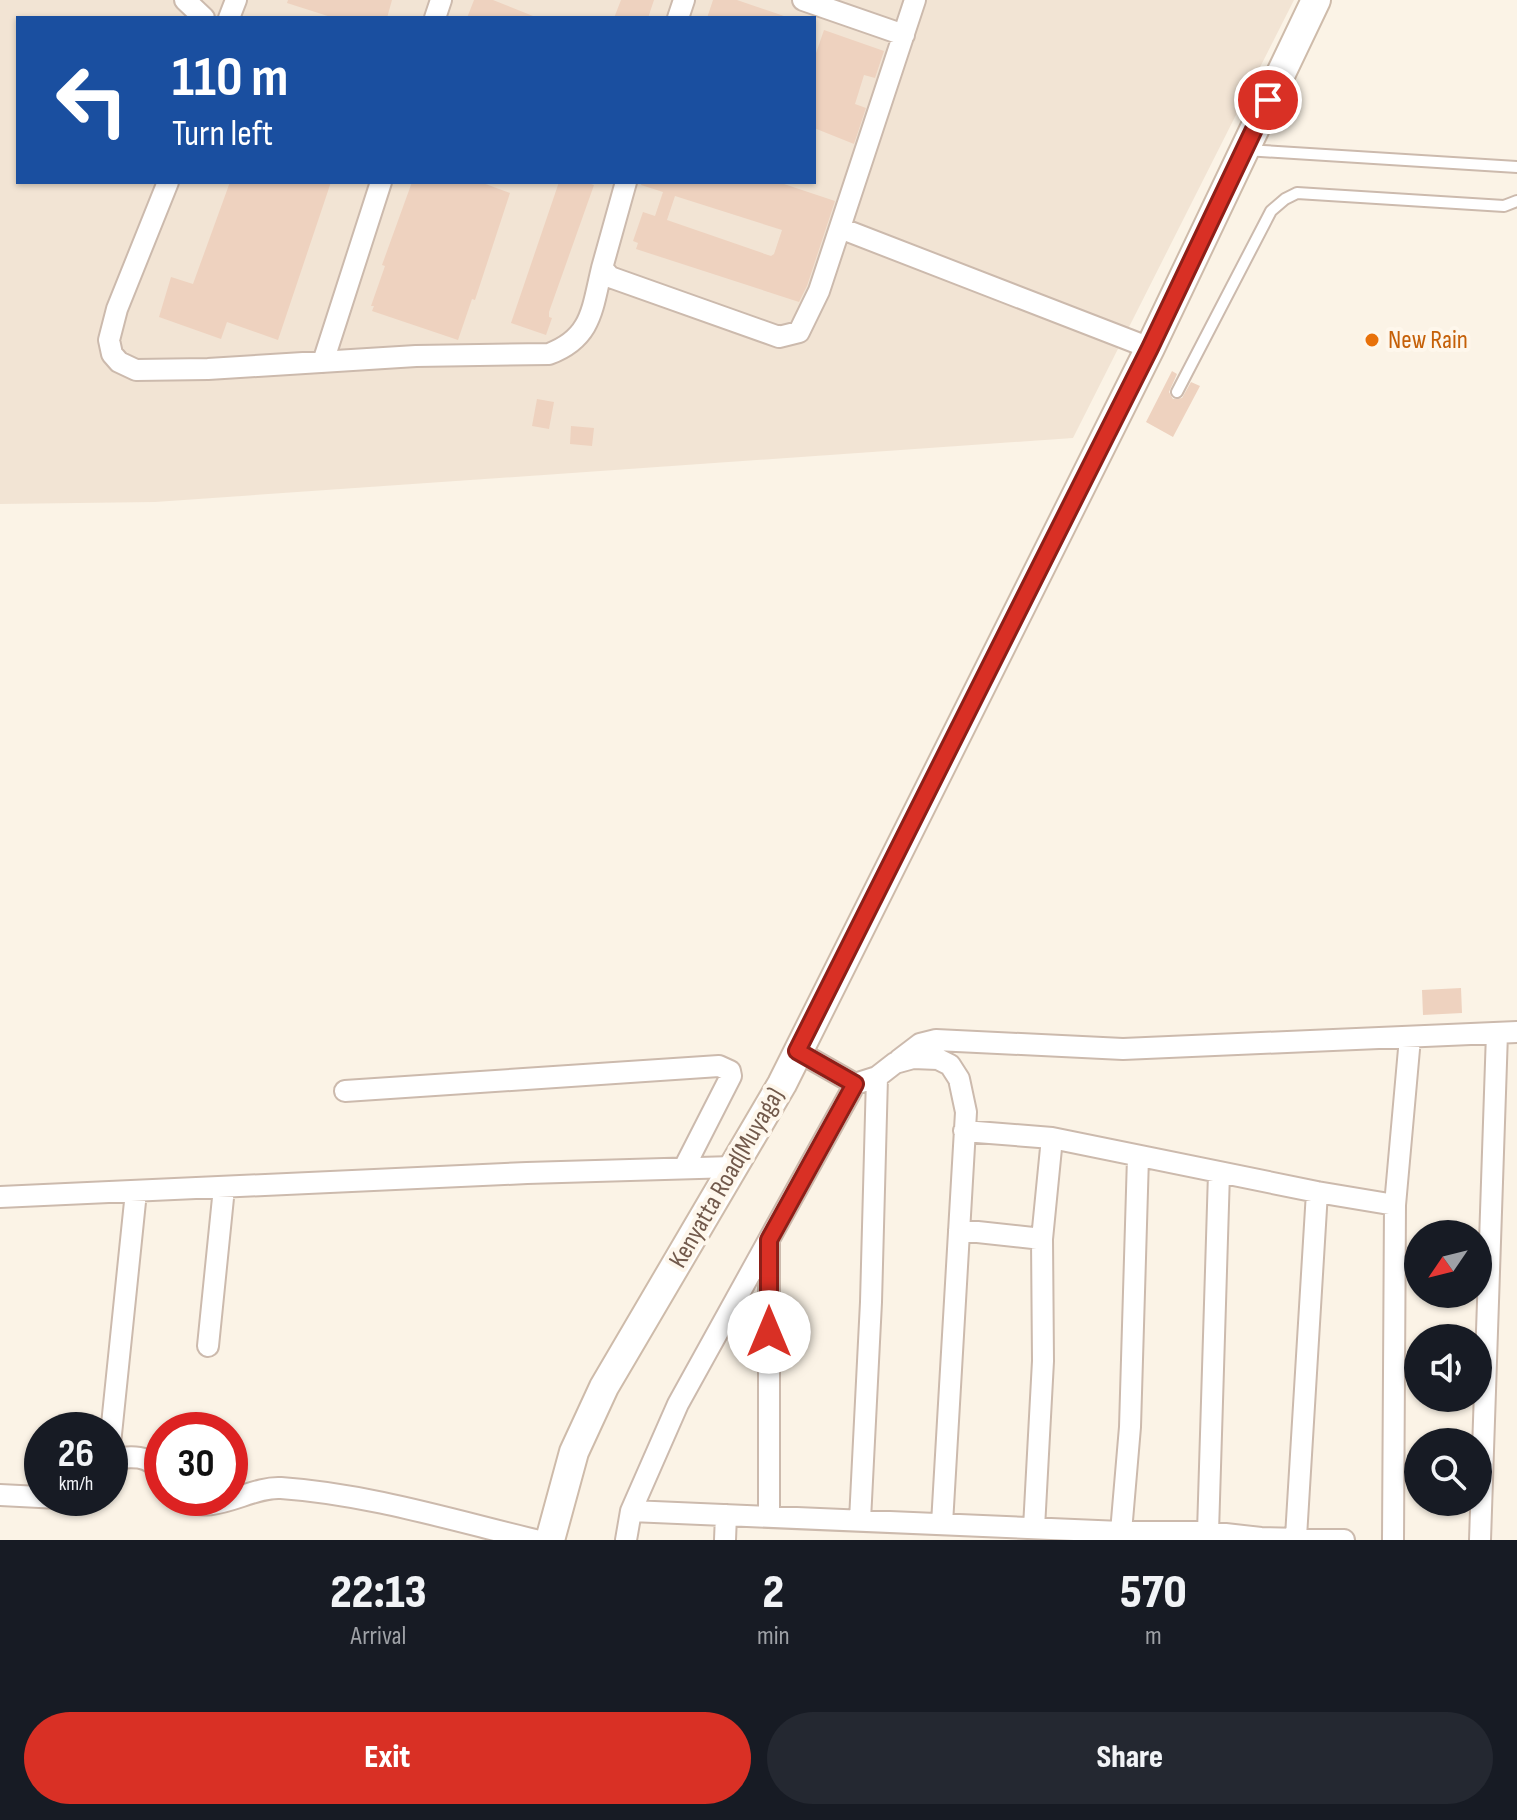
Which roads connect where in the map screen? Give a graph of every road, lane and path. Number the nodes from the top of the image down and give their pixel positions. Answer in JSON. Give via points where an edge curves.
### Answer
{"nodes":[{"id":1,"x":185,"y":0,"type":"edge"},
{"id":2,"x":803,"y":0,"type":"edge"},
{"id":3,"x":915,"y":0,"type":"edge"},
{"id":4,"x":1316,"y":0,"type":"edge"},
{"id":5,"x":202,"y":16,"type":"edge"},
{"id":6,"x":904,"y":35,"type":"junction"},
{"id":7,"x":1244,"y":150,"type":"junction"},
{"id":8,"x":1517,"y":167,"type":"edge"},
{"id":9,"x":167,"y":184,"type":"edge"},
{"id":10,"x":380,"y":184,"type":"edge"},
{"id":11,"x":625,"y":184,"type":"edge"},
{"id":12,"x":1517,"y":201,"type":"edge"},
{"id":13,"x":840,"y":228,"type":"junction"},
{"id":14,"x":602,"y":268,"type":"junction"},
{"id":15,"x":1150,"y":348,"type":"junction"},
{"id":16,"x":323,"y":362,"type":"junction"},
{"id":17,"x":1177,"y":392,"type":"dead end"},
{"id":18,"x":1507,"y":1033,"type":"edge"},
{"id":19,"x":1410,"y":1038,"type":"junction"},
{"id":20,"x":797,"y":1051,"type":"junction"},
{"id":21,"x":895,"y":1063,"type":"junction"},
{"id":22,"x":877,"y":1077,"type":"junction"},
{"id":23,"x":855,"y":1084,"type":"junction"},
{"id":24,"x":345,"y":1091,"type":"dead end"},
{"id":25,"x":964,"y":1131,"type":"junction"},
{"id":26,"x":1052,"y":1138,"type":"junction"},
{"id":27,"x":1138,"y":1157,"type":"junction"},
{"id":28,"x":733,"y":1167,"type":"junction"},
{"id":29,"x":684,"y":1168,"type":"junction"},
{"id":30,"x":1219,"y":1173,"type":"junction"},
{"id":31,"x":224,"y":1188,"type":"junction"},
{"id":32,"x":136,"y":1192,"type":"junction"},
{"id":33,"x":1317,"y":1192,"type":"junction"},
{"id":34,"x":0,"y":1197,"type":"edge"},
{"id":35,"x":1395,"y":1205,"type":"junction"},
{"id":36,"x":959,"y":1230,"type":"junction"},
{"id":37,"x":1042,"y":1239,"type":"junction"},
{"id":38,"x":769,"y":1240,"type":"junction"},
{"id":39,"x":208,"y":1346,"type":"dead end"},
{"id":40,"x":113,"y":1412,"type":"edge"},
{"id":41,"x":248,"y":1493,"type":"edge"},
{"id":42,"x":0,"y":1495,"type":"edge"},
{"id":43,"x":24,"y":1496,"type":"edge"},
{"id":44,"x":631,"y":1511,"type":"junction"},
{"id":45,"x":726,"y":1515,"type":"junction"},
{"id":46,"x":769,"y":1516,"type":"junction"},
{"id":47,"x":860,"y":1520,"type":"junction"},
{"id":48,"x":942,"y":1524,"type":"junction"},
{"id":49,"x":1034,"y":1528,"type":"junction"},
{"id":50,"x":1121,"y":1532,"type":"junction"},
{"id":51,"x":1208,"y":1532,"type":"junction"},
{"id":52,"x":1081,"y":1535,"type":"edge"},
{"id":53,"x":1296,"y":1537,"type":"junction"},
{"id":54,"x":1261,"y":1539,"type":"edge"},
{"id":55,"x":535,"y":1540,"type":"edge"},
{"id":56,"x":550,"y":1540,"type":"edge"},
{"id":57,"x":626,"y":1540,"type":"edge"},
{"id":58,"x":725,"y":1540,"type":"edge"},
{"id":59,"x":1344,"y":1540,"type":"edge"},
{"id":60,"x":1393,"y":1540,"type":"edge"},
{"id":61,"x":1480,"y":1540,"type":"edge"}],
"edges":[{"from":1,"to":5,"type":"street"},
{"from":2,"to":6,"type":"street"},
{"from":3,"to":6,"type":"street"},
{"from":4,"to":7,"type":"main road","name":"Kenyatta Road(Muyaga)"},
{"from":6,"to":13,"type":"street"},
{"from":7,"to":8,"type":"lane"},
{"from":7,"to":15,"type":"main road","name":"Kenyatta Road(Muyaga)"},
{"from":9,"to":16,"type":"street","via":[[117,309],[109,340],[119,362],[136,370]]},
{"from":10,"to":16,"type":"street"},
{"from":11,"to":14,"type":"street"},
{"from":12,"to":17,"type":"lane","via":[[1504,206],[1297,193],[1285,199],[1271,211]]},
{"from":13,"to":14,"type":"street","via":[[799,332],[779,337],[610,277]]},
{"from":13,"to":15,"type":"street"},
{"from":14,"to":16,"type":"street","via":[[582,333],[570,346],[549,354]]},
{"from":15,"to":20,"type":"main road","name":"Kenyatta Road(Muyaga)"},
{"from":18,"to":19,"type":"street"},
{"from":18,"to":61,"type":"street"},
{"from":19,"to":21,"type":"street","via":[[1123,1049],[936,1040],[920,1044]]},
{"from":19,"to":35,"type":"street"},
{"from":20,"to":23,"type":"street"},
{"from":20,"to":28,"type":"main road","name":"Kenyatta Road(Muyaga)"},
{"from":21,"to":22,"type":"street"},
{"from":21,"to":25,"type":"street","via":[[913,1058],[950,1065],[959,1079],[966,1112]]},
{"from":22,"to":23,"type":"street"},
{"from":22,"to":47,"type":"street"},
{"from":23,"to":38,"type":"street"},
{"from":24,"to":29,"type":"street","via":[[725,1068],[731,1076]]},
{"from":25,"to":26,"type":"street"},
{"from":25,"to":36,"type":"street"},
{"from":26,"to":27,"type":"street"},
{"from":26,"to":37,"type":"street"},
{"from":27,"to":30,"type":"street"},
{"from":27,"to":50,"type":"street","via":[[1130,1427]]},
{"from":28,"to":29,"type":"street"},
{"from":28,"to":56,"type":"main road","name":"Kenyatta Road(Muyaga)","via":[[604,1387],[574,1452]]},
{"from":29,"to":31,"type":"street"},
{"from":30,"to":33,"type":"street"},
{"from":30,"to":51,"type":"street"},
{"from":31,"to":32,"type":"street"},
{"from":31,"to":39,"type":"street"},
{"from":32,"to":34,"type":"street"},
{"from":32,"to":40,"type":"street"},
{"from":33,"to":35,"type":"street"},
{"from":33,"to":53,"type":"street"},
{"from":35,"to":60,"type":"street"},
{"from":36,"to":37,"type":"street"},
{"from":36,"to":48,"type":"street"},
{"from":37,"to":49,"type":"street","via":[[1043,1361]]},
{"from":38,"to":44,"type":"street","via":[[678,1404]]},
{"from":38,"to":46,"type":"street"},
{"from":41,"to":55,"type":"street","via":[[281,1488],[385,1505]]},
{"from":42,"to":43,"type":"street"},
{"from":44,"to":45,"type":"street"},
{"from":44,"to":57,"type":"street"},
{"from":45,"to":46,"type":"street"},
{"from":45,"to":58,"type":"street"},
{"from":46,"to":47,"type":"street"},
{"from":47,"to":48,"type":"street"},
{"from":48,"to":49,"type":"street"},
{"from":49,"to":52,"type":"street"},
{"from":50,"to":51,"type":"street"},
{"from":50,"to":52,"type":"street"},
{"from":51,"to":54,"type":"street"},
{"from":53,"to":54,"type":"street"},
{"from":53,"to":59,"type":"street"}]}
